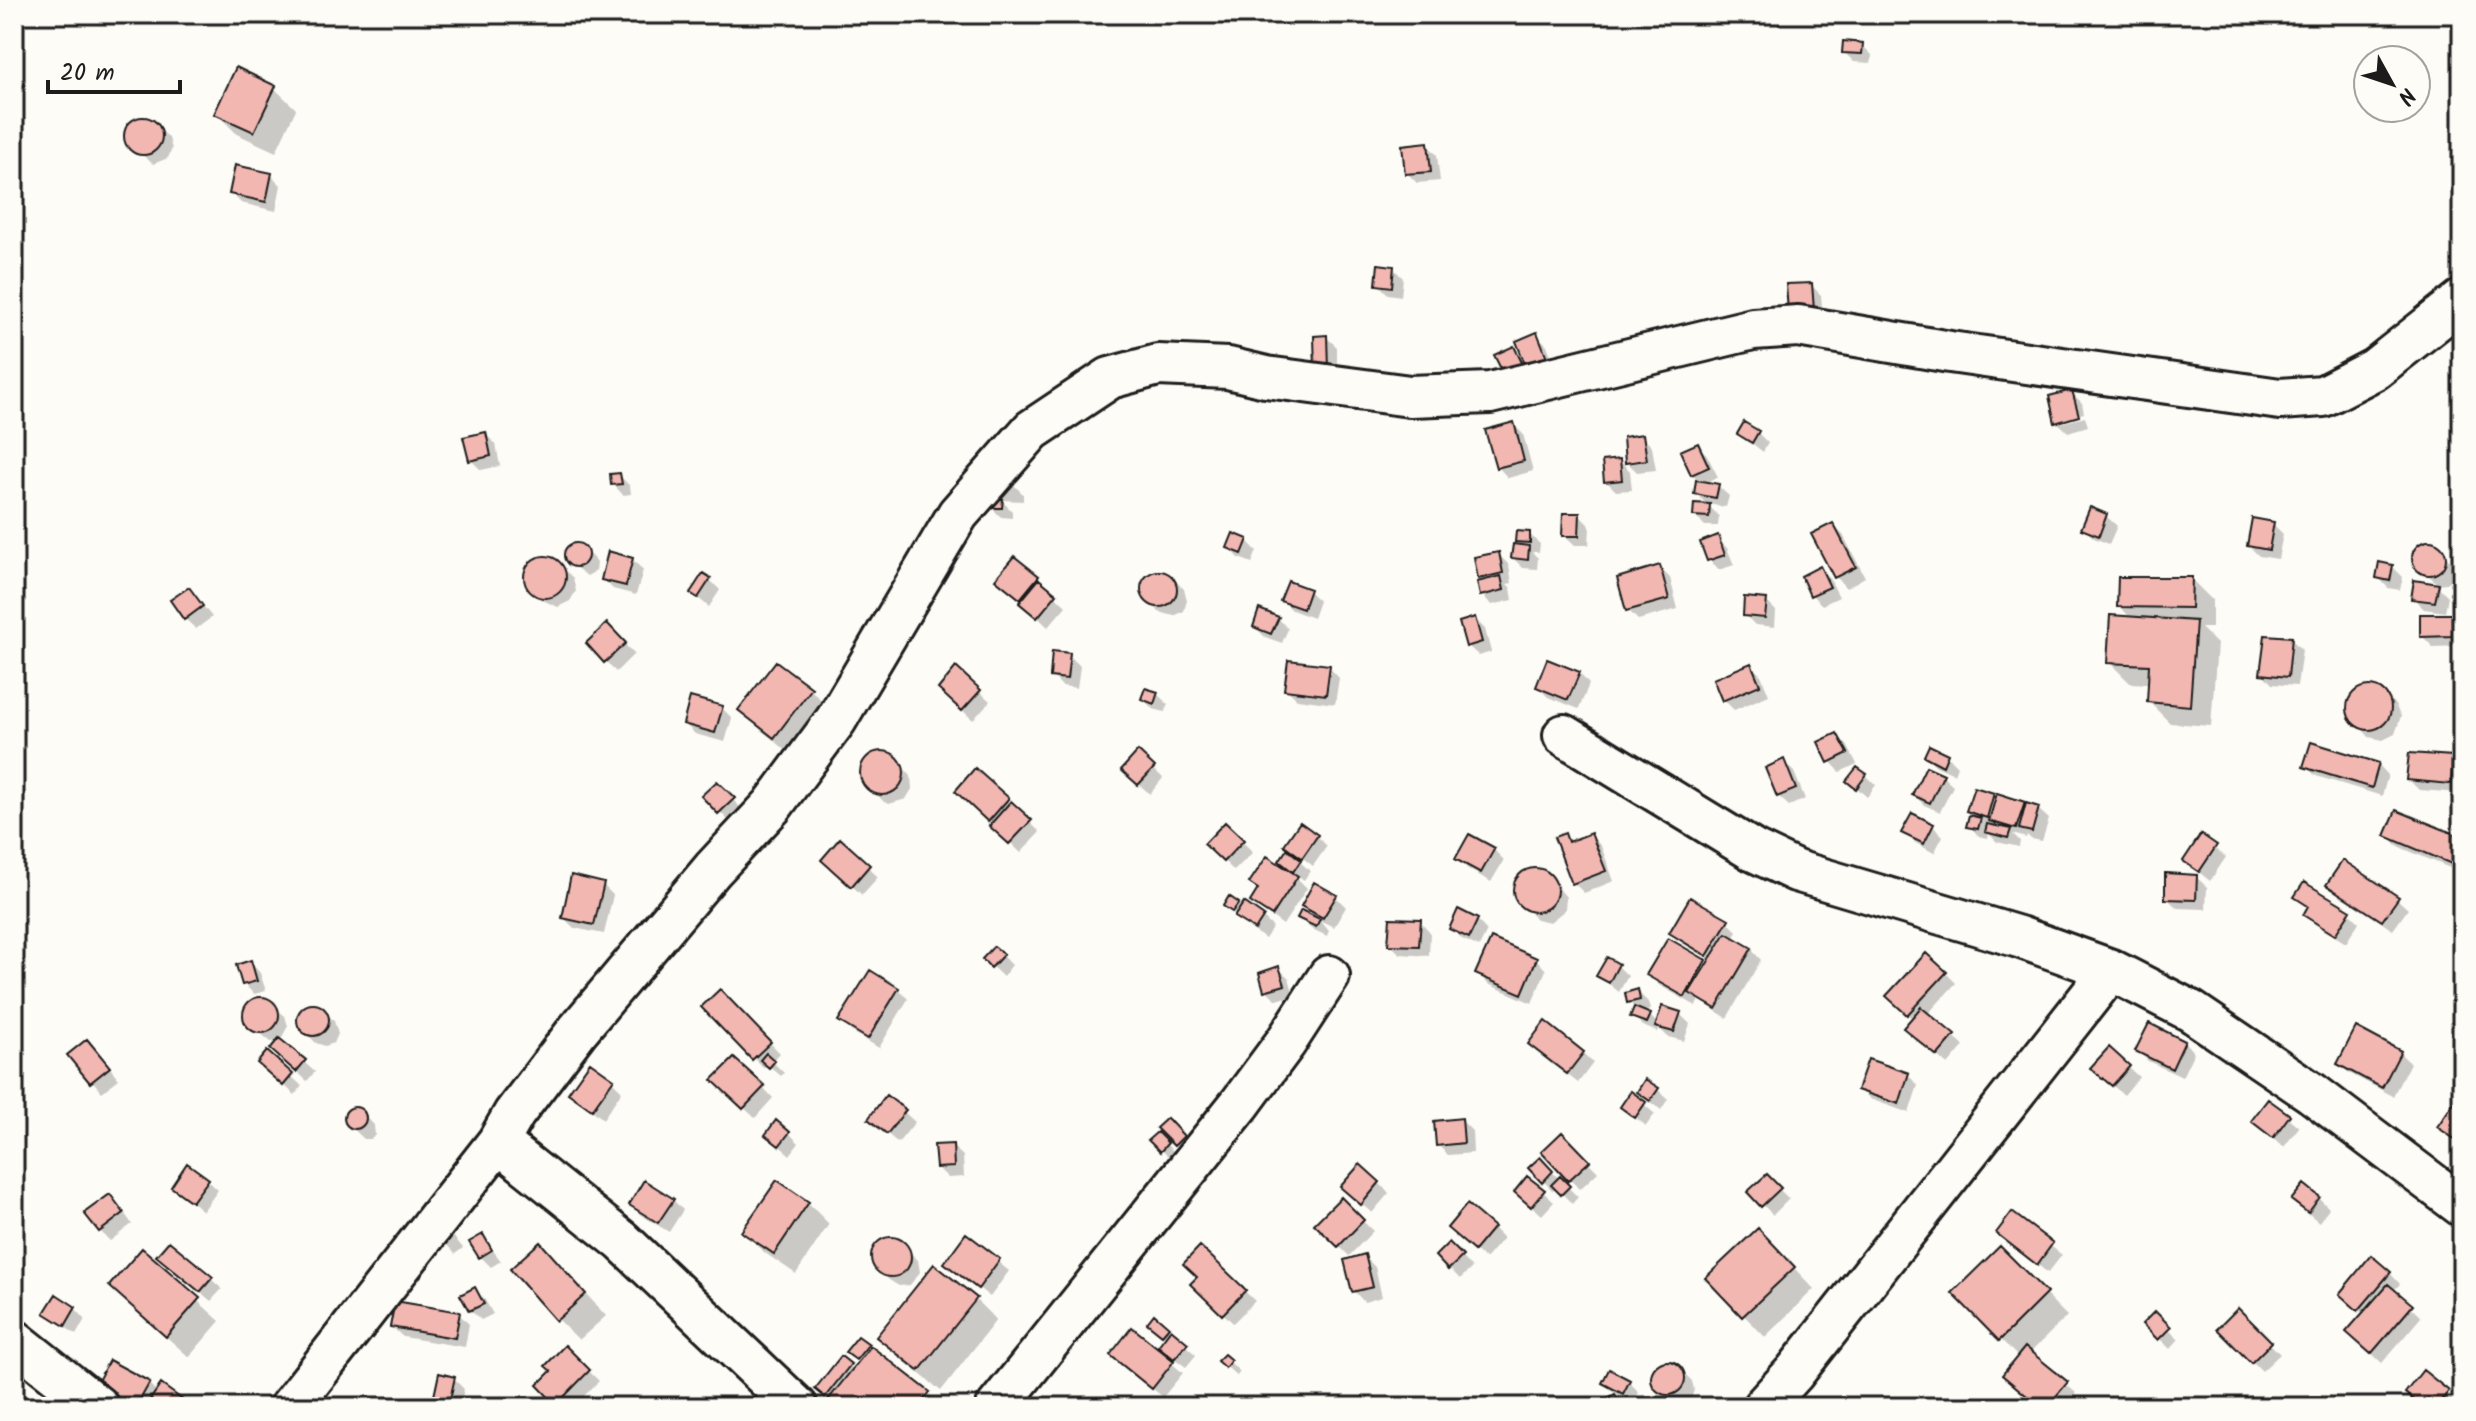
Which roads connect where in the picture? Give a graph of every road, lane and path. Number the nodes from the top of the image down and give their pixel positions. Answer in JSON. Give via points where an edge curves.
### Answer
{"nodes":[{"id":1,"x":2462,"y":300,"type":"edge"},
{"id":2,"x":1564,"y":735,"type":"dead end"},
{"id":3,"x":2111,"y":970,"type":"junction"},
{"id":4,"x":1329,"y":976,"type":"dead end"},
{"id":5,"x":498,"y":1142,"type":"junction"},
{"id":6,"x":2462,"y":1206,"type":"edge"},
{"id":7,"x":14,"y":1340,"type":"edge"},
{"id":8,"x":98,"y":1407,"type":"edge"},
{"id":9,"x":290,"y":1407,"type":"edge"},
{"id":10,"x":797,"y":1407,"type":"edge"},
{"id":11,"x":997,"y":1407,"type":"edge"},
{"id":12,"x":1763,"y":1407,"type":"edge"}],
"edges":[{"from":1,"to":5,"type":"street","via":[[2375,369],[2323,396],[2280,399],[1798,326],[1753,329],[1490,393],[1410,396],[1214,367],[1158,365],[1110,378],[1032,430],[958,514],[836,720],[772,806],[577,1031]]},
{"from":2,"to":3,"type":"street","via":[[1796,871]]},
{"from":3,"to":6,"type":"street","via":[[2191,1011],[2312,1093]]},
{"from":3,"to":12,"type":"street"},
{"from":4,"to":11,"type":"street","via":[[1249,1091]]},
{"from":5,"to":9,"type":"street"},
{"from":5,"to":10,"type":"street","via":[[622,1241]]},
{"from":7,"to":8,"type":"street"}]}
